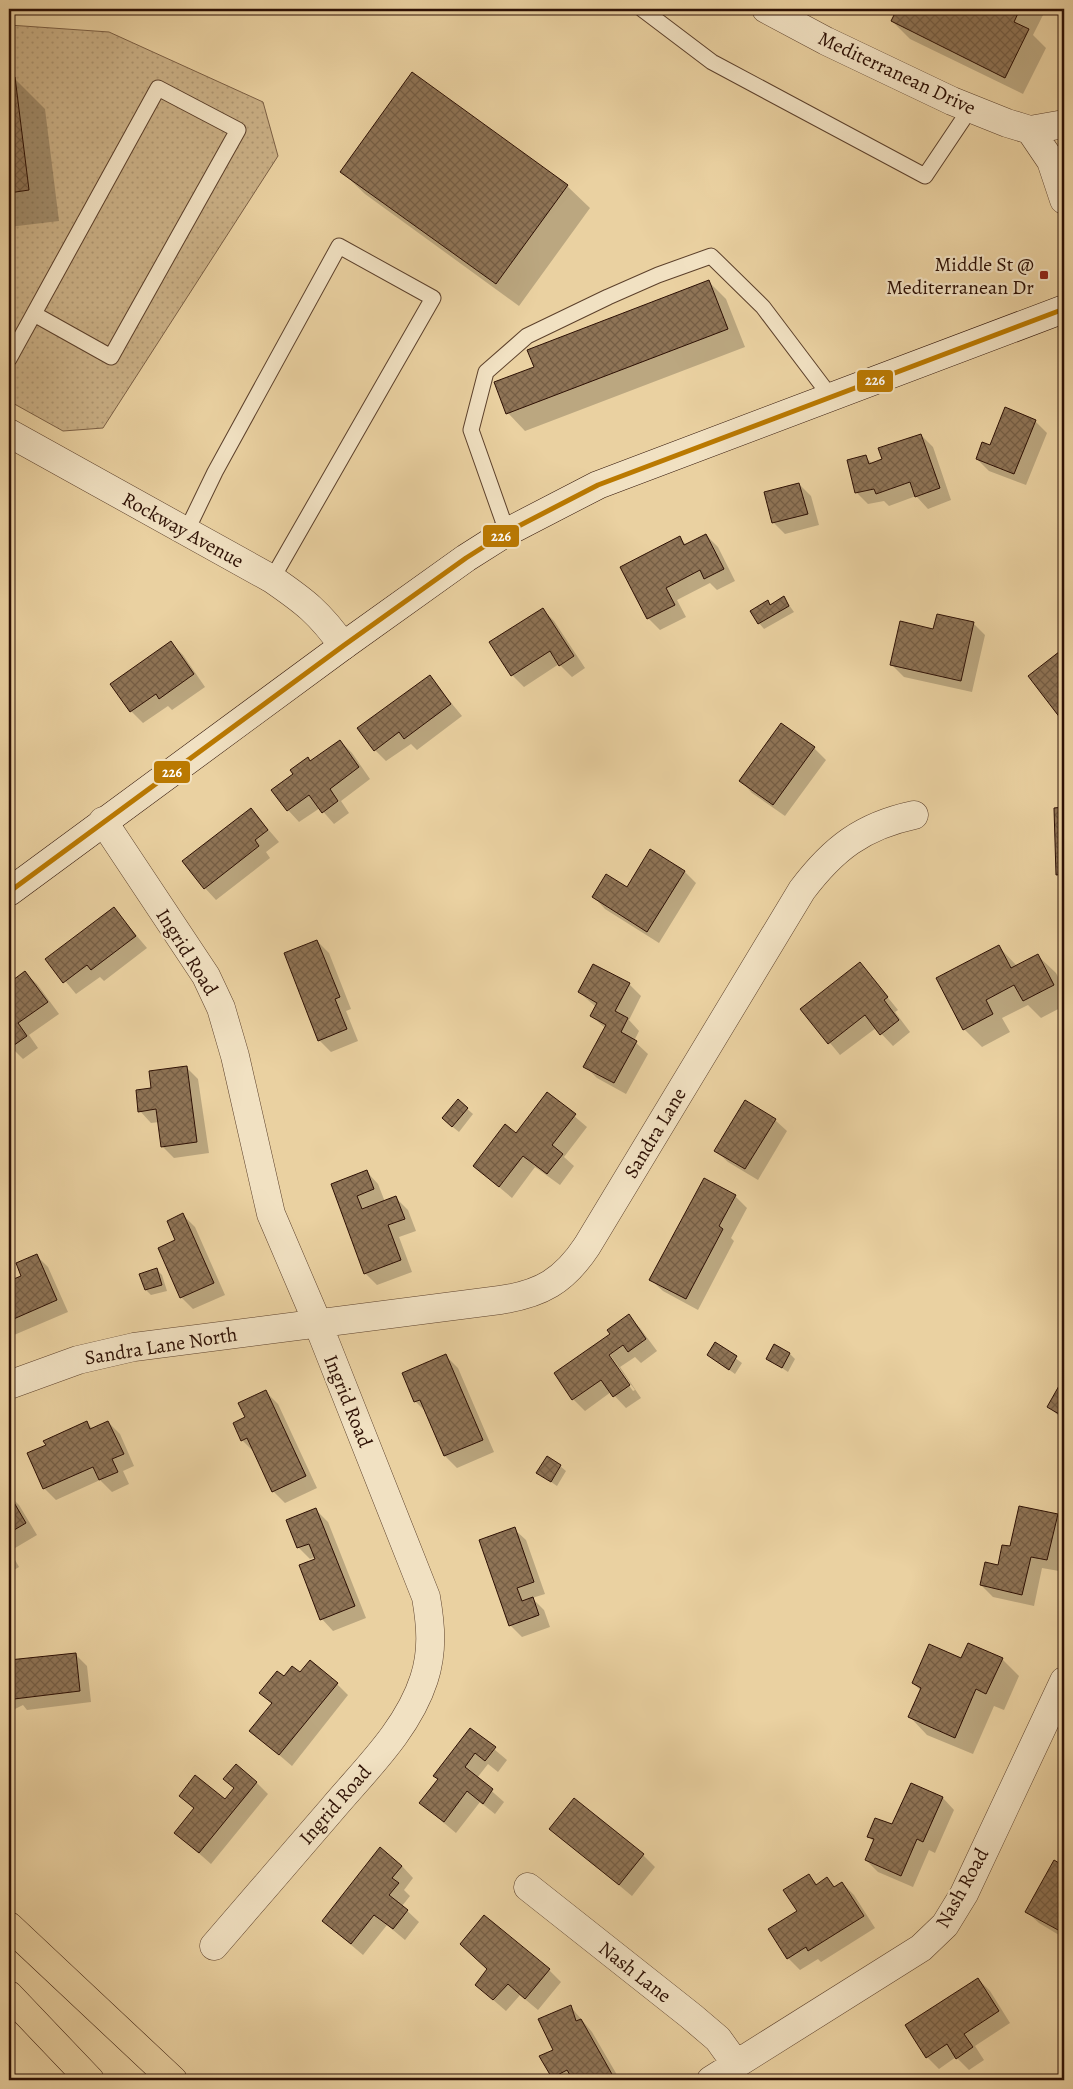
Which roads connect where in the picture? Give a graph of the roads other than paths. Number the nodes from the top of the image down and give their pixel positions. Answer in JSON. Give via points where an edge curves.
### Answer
{"nodes":[{"id":1,"x":642,"y":9,"type":"edge"},
{"id":2,"x":766,"y":9,"type":"edge"},
{"id":3,"x":970,"y":109,"type":"junction"},
{"id":4,"x":1064,"y":124,"type":"edge"},
{"id":5,"x":1030,"y":130,"type":"junction"},
{"id":6,"x":1064,"y":200,"type":"edge"},
{"id":7,"x":1064,"y":309,"type":"edge"},
{"id":8,"x":34,"y":314,"type":"junction"},
{"id":9,"x":9,"y":359,"type":"edge"},
{"id":10,"x":831,"y":397,"type":"junction"},
{"id":11,"x":9,"y":433,"type":"edge"},
{"id":12,"x":186,"y":532,"type":"junction"},
{"id":13,"x":507,"y":532,"type":"junction"},
{"id":14,"x":272,"y":579,"type":"junction"},
{"id":15,"x":343,"y":646,"type":"junction"},
{"id":16,"x":914,"y":815,"type":"dead end"},
{"id":17,"x":103,"y":821,"type":"junction"},
{"id":18,"x":9,"y":892,"type":"edge"},
{"id":19,"x":318,"y":1324,"type":"junction"},
{"id":20,"x":9,"y":1385,"type":"edge"},
{"id":21,"x":1064,"y":1681,"type":"edge"},
{"id":22,"x":528,"y":1887,"type":"dead end"},
{"id":23,"x":9,"y":1926,"type":"edge"},
{"id":24,"x":214,"y":1946,"type":"dead end"},
{"id":25,"x":9,"y":1994,"type":"edge"},
{"id":26,"x":736,"y":2064,"type":"junction"},
{"id":27,"x":90,"y":2080,"type":"edge"},
{"id":28,"x":173,"y":2080,"type":"edge"},
{"id":29,"x":711,"y":2080,"type":"edge"}],
"edges":[{"from":1,"to":3,"type":"lane","via":[[712,62],[925,176]]},
{"from":2,"to":3,"type":"street","name":"Mediterranean Drive"},
{"from":3,"to":5,"type":"street","name":"Mediterranean Drive"},
{"from":4,"to":5,"type":"street","name":"Mediterranean Drive"},
{"from":5,"to":6,"type":"street","via":[[1051,161]]},
{"from":7,"to":10,"type":"street"},
{"from":8,"to":8,"type":"lane","via":[[158,88],[238,130],[110,357]]},
{"from":8,"to":9,"type":"lane"},
{"from":10,"to":13,"type":"street","via":[[598,486]]},
{"from":10,"to":13,"type":"lane","via":[[763,307],[711,256],[658,275],[527,336],[486,372],[471,430]]},
{"from":11,"to":12,"type":"street","name":"Rockway Avenue"},
{"from":12,"to":14,"type":"street","name":"Rockway Avenue"},
{"from":12,"to":14,"type":"lane","via":[[215,472],[339,246],[356,255],[433,298]]},
{"from":13,"to":15,"type":"street"},
{"from":14,"to":15,"type":"street","name":"Rockway Avenue","via":[[323,618]]},
{"from":15,"to":17,"type":"street"},
{"from":16,"to":19,"type":"street","name":"Sandra Lane","via":[[888,820],[844,844],[802,890],[587,1246],[566,1274],[552,1284],[520,1297]]},
{"from":17,"to":18,"type":"street"},
{"from":17,"to":19,"type":"street","name":"Ingrid Road","via":[[206,976],[221,1008],[271,1214]]},
{"from":19,"to":20,"type":"street","name":"Sandra Lane North","via":[[106,1352]]},
{"from":19,"to":24,"type":"street","name":"Ingrid Road","via":[[426,1597],[431,1648],[424,1680],[410,1711],[382,1751]]},
{"from":21,"to":26,"type":"street","name":"Nash Road","via":[[964,1894],[946,1925],[920,1948]]},
{"from":22,"to":26,"type":"street","name":"Nash Lane","via":[[718,2039]]},
{"from":23,"to":28,"type":"highway"},
{"from":25,"to":27,"type":"highway"},
{"from":26,"to":29,"type":"street","name":"Nash Road"}]}
